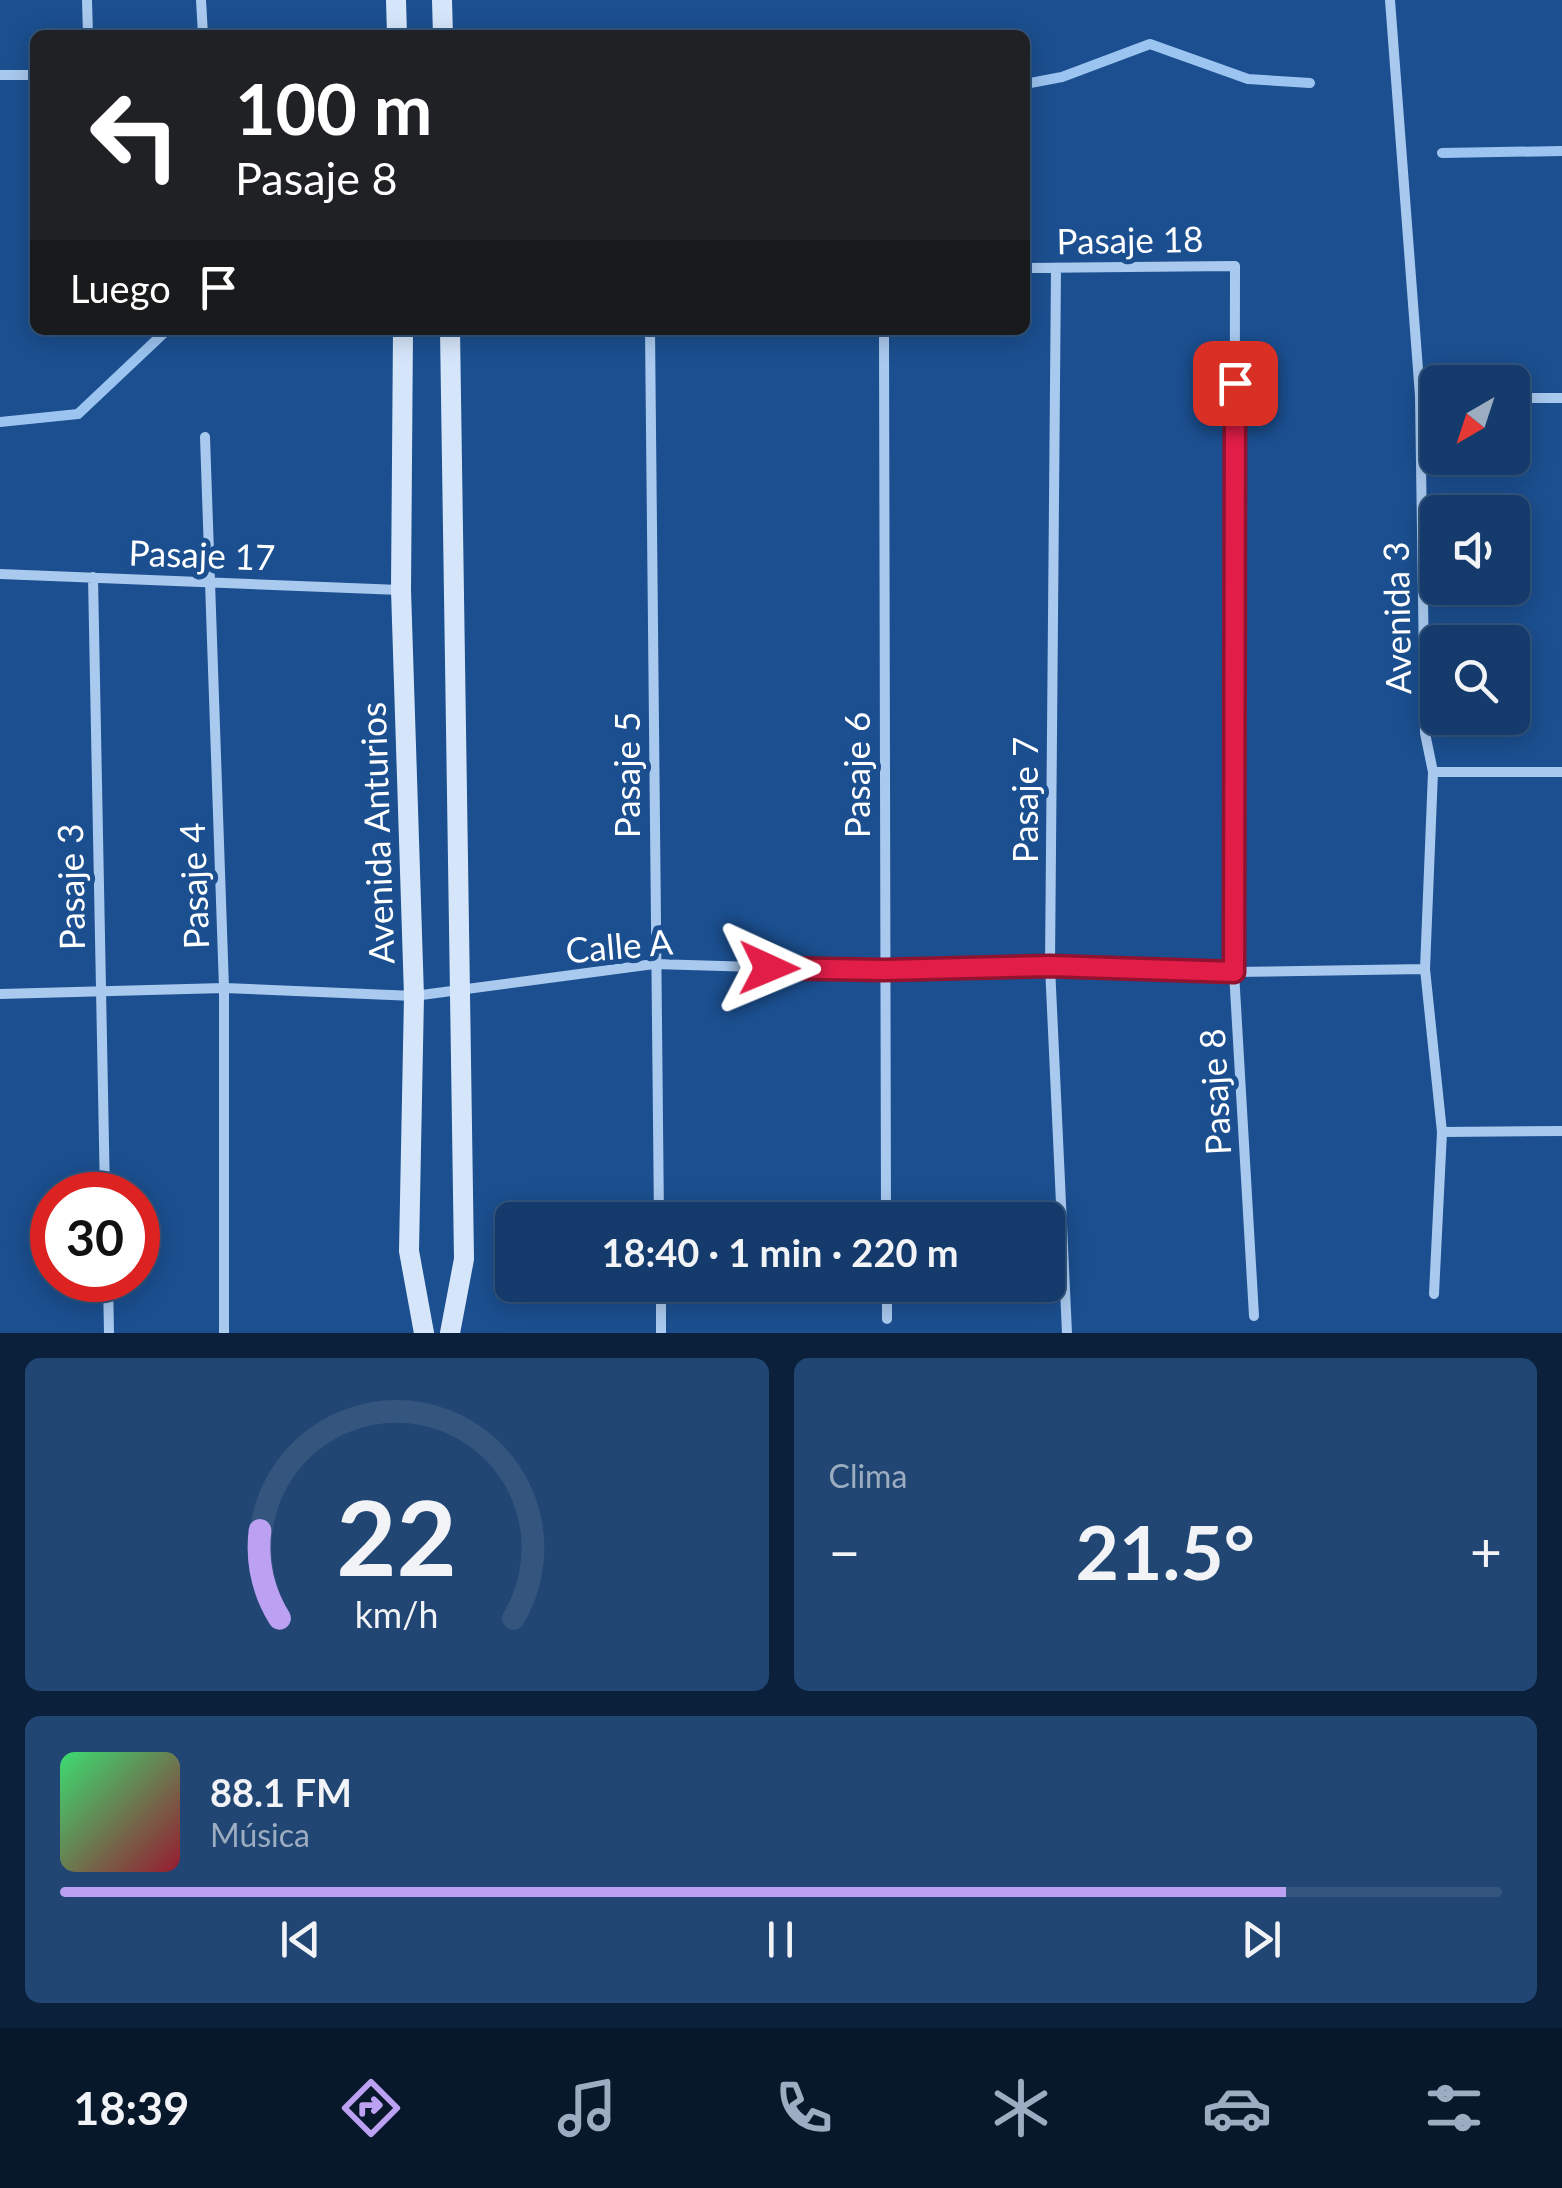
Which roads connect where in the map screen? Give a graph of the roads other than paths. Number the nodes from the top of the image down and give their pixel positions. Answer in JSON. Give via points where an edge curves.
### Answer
{"nodes":[{"id":1,"x":87,"y":0,"type":"edge"},
{"id":2,"x":201,"y":0,"type":"edge"},
{"id":3,"x":396,"y":0,"type":"edge"},
{"id":4,"x":442,"y":0,"type":"edge"},
{"id":5,"x":1390,"y":0,"type":"edge"},
{"id":6,"x":88,"y":30,"type":"edge"},
{"id":7,"x":203,"y":30,"type":"edge"},
{"id":8,"x":397,"y":30,"type":"edge"},
{"id":9,"x":443,"y":30,"type":"edge"},
{"id":10,"x":0,"y":75,"type":"edge"},
{"id":11,"x":30,"y":75,"type":"edge"},
{"id":12,"x":1236,"y":266,"type":"joint"},
{"id":13,"x":1030,"y":268,"type":"edge"},
{"id":14,"x":1056,"y":268,"type":"junction"},
{"id":15,"x":403,"y":335,"type":"edge"},
{"id":16,"x":450,"y":335,"type":"edge"},
{"id":17,"x":650,"y":335,"type":"edge"},
{"id":18,"x":884,"y":335,"type":"edge"},
{"id":19,"x":1420,"y":396,"type":"edge"},
{"id":20,"x":1530,"y":398,"type":"edge"},
{"id":21,"x":1562,"y":398,"type":"edge"},
{"id":22,"x":205,"y":437,"type":"dead end"},
{"id":23,"x":1421,"y":475,"type":"edge"},
{"id":24,"x":0,"y":574,"type":"edge"},
{"id":25,"x":92,"y":577,"type":"junction"},
{"id":26,"x":210,"y":583,"type":"junction"},
{"id":27,"x":401,"y":590,"type":"junction"},
{"id":28,"x":1433,"y":772,"type":"junction"},
{"id":29,"x":1562,"y":772,"type":"edge"},
{"id":30,"x":654,"y":964,"type":"junction"},
{"id":31,"x":1050,"y":966,"type":"junction"},
{"id":32,"x":1425,"y":968,"type":"junction"},
{"id":33,"x":884,"y":970,"type":"junction"},
{"id":34,"x":1234,"y":972,"type":"junction"},
{"id":35,"x":224,"y":988,"type":"junction"},
{"id":36,"x":99,"y":992,"type":"junction"},
{"id":37,"x":462,"y":992,"type":"junction"},
{"id":38,"x":0,"y":994,"type":"edge"},
{"id":39,"x":414,"y":996,"type":"junction"},
{"id":40,"x":1562,"y":1131,"type":"edge"},
{"id":41,"x":1442,"y":1132,"type":"junction"},
{"id":42,"x":104,"y":1172,"type":"edge"},
{"id":43,"x":659,"y":1202,"type":"edge"},
{"id":44,"x":886,"y":1202,"type":"edge"},
{"id":45,"x":1434,"y":1294,"type":"dead end"},
{"id":46,"x":109,"y":1302,"type":"edge"},
{"id":47,"x":661,"y":1302,"type":"edge"},
{"id":48,"x":887,"y":1302,"type":"edge"},
{"id":49,"x":1254,"y":1316,"type":"dead end"},
{"id":50,"x":887,"y":1318,"type":"dead end"},
{"id":51,"x":110,"y":1333,"type":"edge"},
{"id":52,"x":224,"y":1333,"type":"edge"},
{"id":53,"x":424,"y":1333,"type":"edge"},
{"id":54,"x":450,"y":1333,"type":"edge"},
{"id":55,"x":662,"y":1333,"type":"edge"},
{"id":56,"x":1067,"y":1333,"type":"edge"}],
"edges":[{"from":1,"to":6,"type":"street"},
{"from":2,"to":7,"type":"street"},
{"from":3,"to":8,"type":"street"},
{"from":4,"to":9,"type":"street"},
{"from":5,"to":19,"type":"street","name":"Avenida 3"},
{"from":10,"to":11,"type":"street"},
{"from":12,"to":14,"type":"street","name":"Pasaje 18"},
{"from":12,"to":34,"type":"street","name":"Pasaje 8"},
{"from":13,"to":14,"type":"street","name":"Pasaje 18"},
{"from":14,"to":31,"type":"street","name":"Pasaje 7"},
{"from":15,"to":27,"type":"street","name":"Avenida Anturios"},
{"from":16,"to":37,"type":"street"},
{"from":17,"to":30,"type":"street","name":"Pasaje 5"},
{"from":18,"to":33,"type":"street","name":"Pasaje 6"},
{"from":20,"to":21,"type":"street"},
{"from":22,"to":26,"type":"street","name":"Pasaje 4"},
{"from":23,"to":28,"type":"street","name":"Avenida 3","via":[[1425,732]]},
{"from":24,"to":25,"type":"street","name":"Pasaje 17"},
{"from":25,"to":26,"type":"street","name":"Pasaje 17"},
{"from":25,"to":36,"type":"street","name":"Pasaje 3"},
{"from":26,"to":27,"type":"street","name":"Pasaje 17"},
{"from":26,"to":35,"type":"street","name":"Pasaje 4"},
{"from":27,"to":39,"type":"street","name":"Avenida Anturios"},
{"from":28,"to":29,"type":"street"},
{"from":28,"to":32,"type":"street","name":"Avenida 3"},
{"from":30,"to":33,"type":"street","name":"Calle A"},
{"from":30,"to":37,"type":"street","name":"Calle A"},
{"from":30,"to":43,"type":"street","name":"Pasaje 5"},
{"from":31,"to":33,"type":"street","name":"Calle A"},
{"from":31,"to":34,"type":"street","name":"Calle A"},
{"from":31,"to":56,"type":"street","name":"Pasaje 7"},
{"from":32,"to":34,"type":"street","name":"Calle A"},
{"from":32,"to":41,"type":"street","name":"Avenida 3"},
{"from":33,"to":44,"type":"street","name":"Pasaje 6"},
{"from":34,"to":49,"type":"street","name":"Pasaje 8"},
{"from":35,"to":36,"type":"street","name":"Calle A"},
{"from":35,"to":39,"type":"street","name":"Calle A"},
{"from":35,"to":52,"type":"street","name":"Pasaje 4"},
{"from":36,"to":38,"type":"street","name":"Calle A"},
{"from":36,"to":42,"type":"street","name":"Pasaje 3"},
{"from":37,"to":39,"type":"street","name":"Calle A"},
{"from":37,"to":54,"type":"street","via":[[464,1260]]},
{"from":39,"to":53,"type":"street","name":"Avenida Anturios","via":[[409,1251]]},
{"from":40,"to":41,"type":"street"},
{"from":41,"to":45,"type":"street","name":"Avenida 3"},
{"from":46,"to":51,"type":"street"},
{"from":47,"to":55,"type":"street"},
{"from":48,"to":50,"type":"street"}]}
